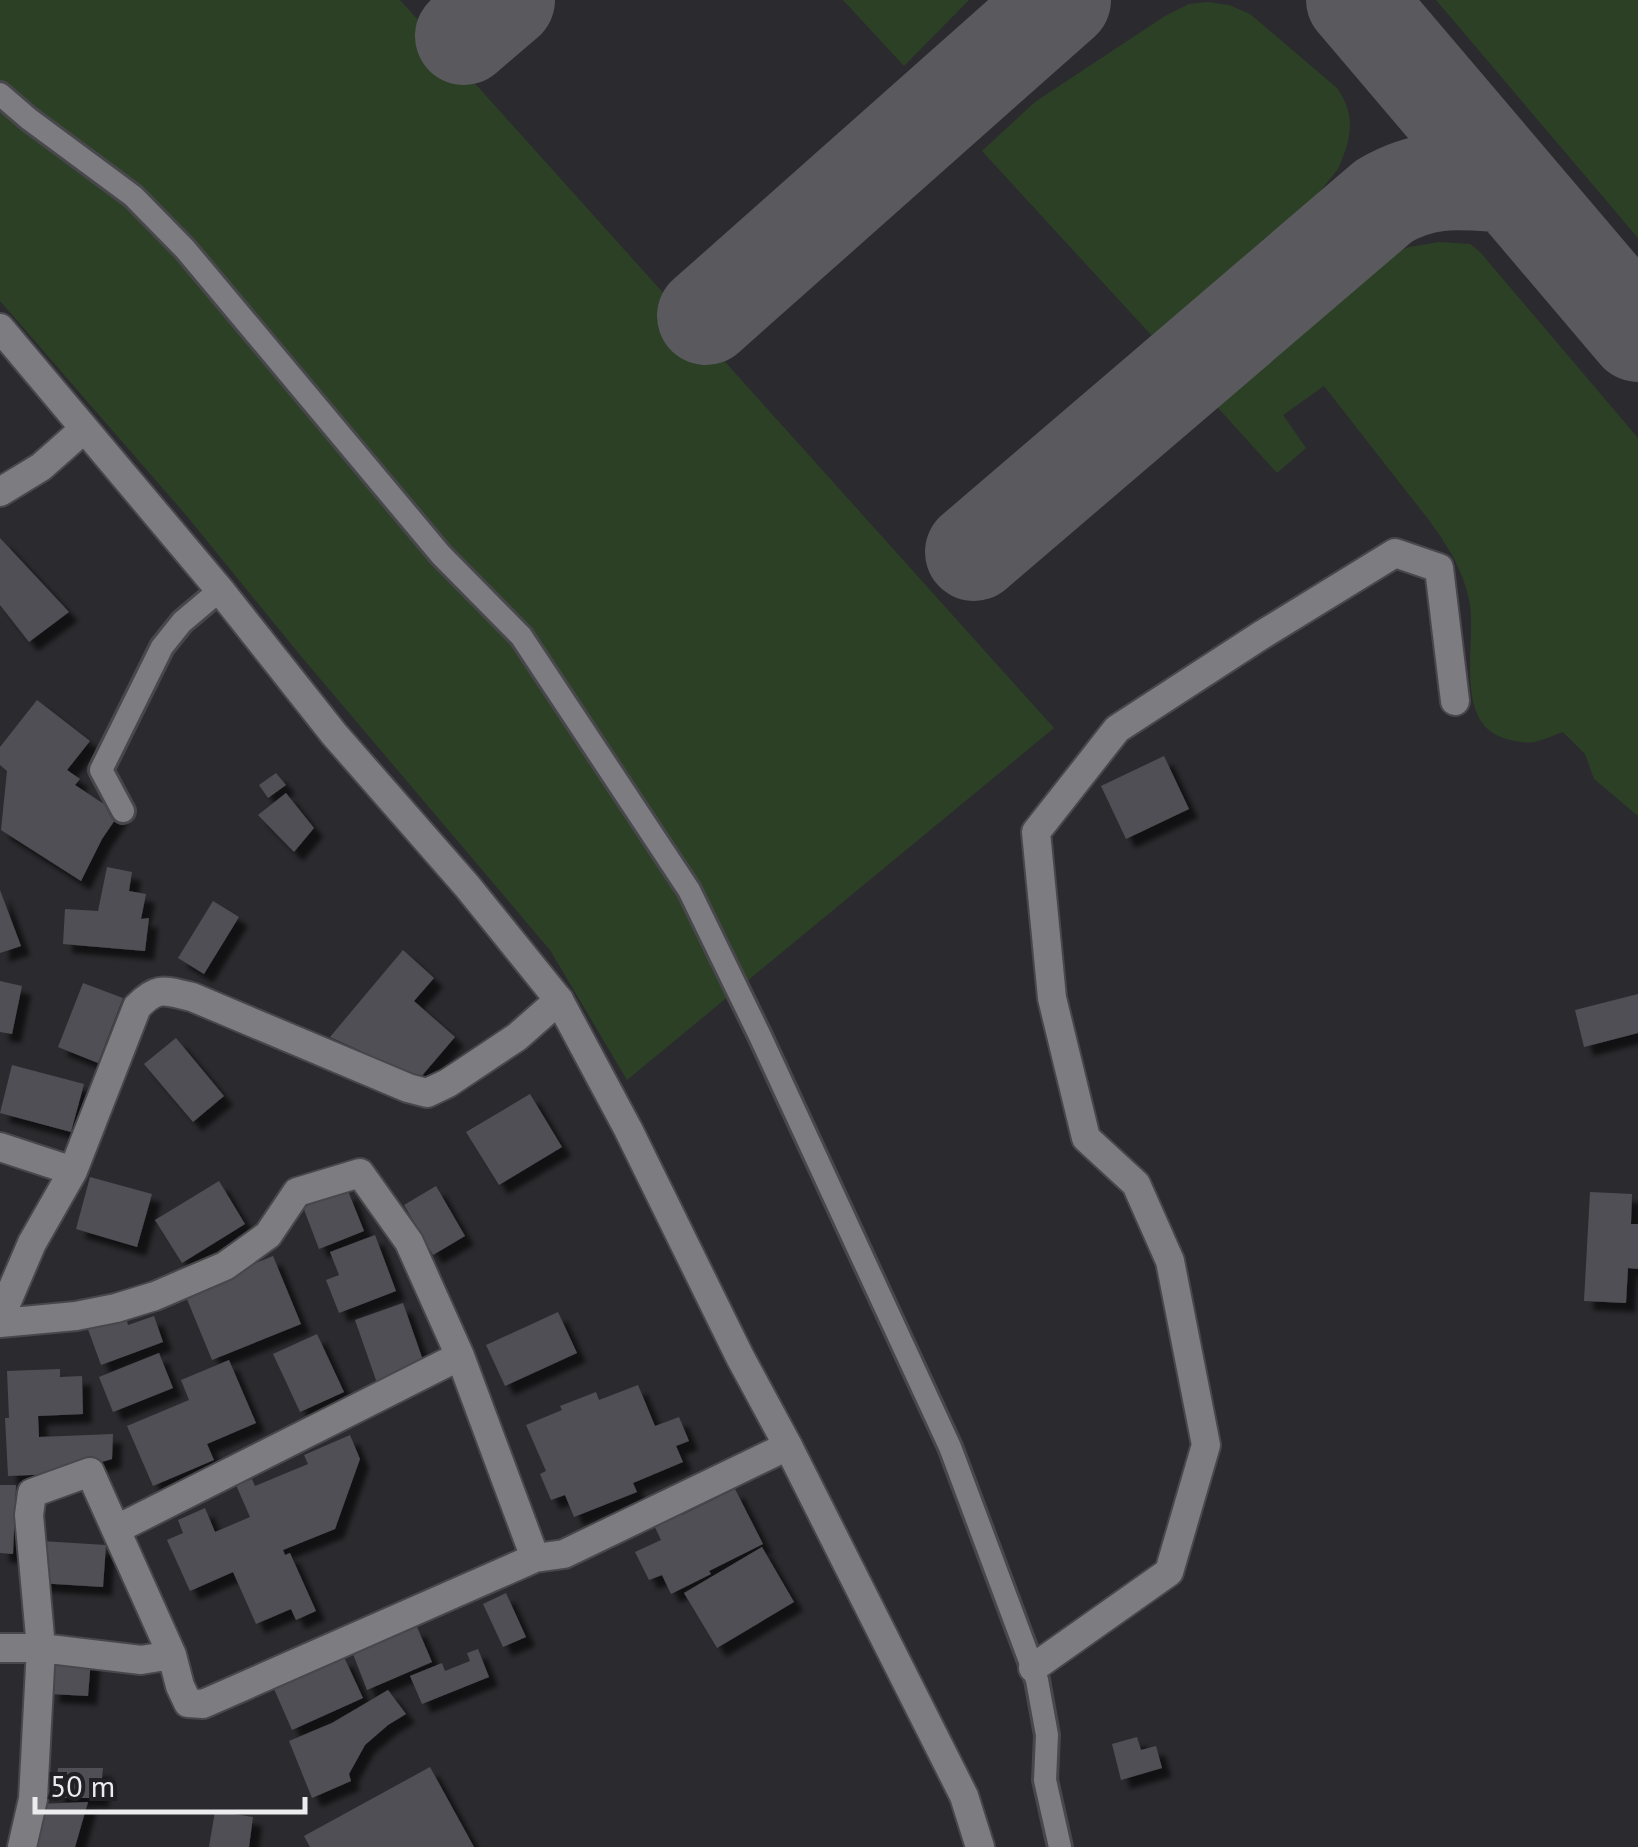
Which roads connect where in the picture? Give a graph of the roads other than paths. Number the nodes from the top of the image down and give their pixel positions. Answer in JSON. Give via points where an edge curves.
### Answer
{"nodes":[{"id":1,"x":0,"y":94,"type":"edge"},
{"id":2,"x":2,"y":336,"type":"edge"},
{"id":3,"x":84,"y":430,"type":"junction"},
{"id":4,"x":0,"y":492,"type":"edge"},
{"id":5,"x":220,"y":590,"type":"junction"},
{"id":6,"x":1455,"y":700,"type":"dead end"},
{"id":7,"x":124,"y":810,"type":"dead end"},
{"id":8,"x":559,"y":1000,"type":"junction"},
{"id":9,"x":0,"y":1147,"type":"edge"},
{"id":10,"x":72,"y":1171,"type":"junction"},
{"id":11,"x":0,"y":1321,"type":"edge"},
{"id":12,"x":460,"y":1356,"type":"junction"},
{"id":13,"x":788,"y":1446,"type":"junction"},
{"id":14,"x":117,"y":1528,"type":"junction"},
{"id":15,"x":535,"y":1558,"type":"junction"},
{"id":16,"x":0,"y":1648,"type":"edge"},
{"id":17,"x":41,"y":1648,"type":"junction"},
{"id":18,"x":172,"y":1654,"type":"junction"},
{"id":19,"x":1032,"y":1668,"type":"junction"},
{"id":20,"x":22,"y":1847,"type":"edge"},
{"id":21,"x":980,"y":1847,"type":"edge"},
{"id":22,"x":1060,"y":1847,"type":"edge"}],
"edges":[{"from":1,"to":19,"type":"lane","via":[[133,196],[186,249],[441,555],[521,636],[646,824],[689,890],[950,1448]]},
{"from":2,"to":3,"type":"street"},
{"from":3,"to":4,"type":"street"},
{"from":3,"to":5,"type":"street"},
{"from":5,"to":7,"type":"lane","via":[[162,647],[101,770]]},
{"from":5,"to":8,"type":"street"},
{"from":6,"to":19,"type":"street","via":[[1440,568],[1395,553],[1116,729],[1036,832],[1052,998],[1086,1138],[1136,1184],[1170,1262],[1206,1446],[1169,1572]]},
{"from":8,"to":10,"type":"street","via":[[517,1038],[427,1092],[192,997],[150,994],[137,1007]]},
{"from":8,"to":13,"type":"street"},
{"from":9,"to":10,"type":"street"},
{"from":10,"to":11,"type":"street"},
{"from":11,"to":12,"type":"street","via":[[76,1316],[155,1296],[225,1266],[268,1235],[296,1192],[360,1173],[409,1242]]},
{"from":12,"to":14,"type":"street"},
{"from":12,"to":15,"type":"street"},
{"from":13,"to":15,"type":"street","via":[[564,1554]]},
{"from":13,"to":21,"type":"street","via":[[964,1796]]},
{"from":14,"to":17,"type":"street","via":[[90,1472],[32,1493]]},
{"from":14,"to":18,"type":"street"},
{"from":15,"to":18,"type":"street","via":[[203,1704],[188,1702]]},
{"from":16,"to":17,"type":"street"},
{"from":17,"to":18,"type":"street","via":[[141,1660]]},
{"from":17,"to":20,"type":"street","via":[[33,1799]]},
{"from":19,"to":22,"type":"lane"}]}
